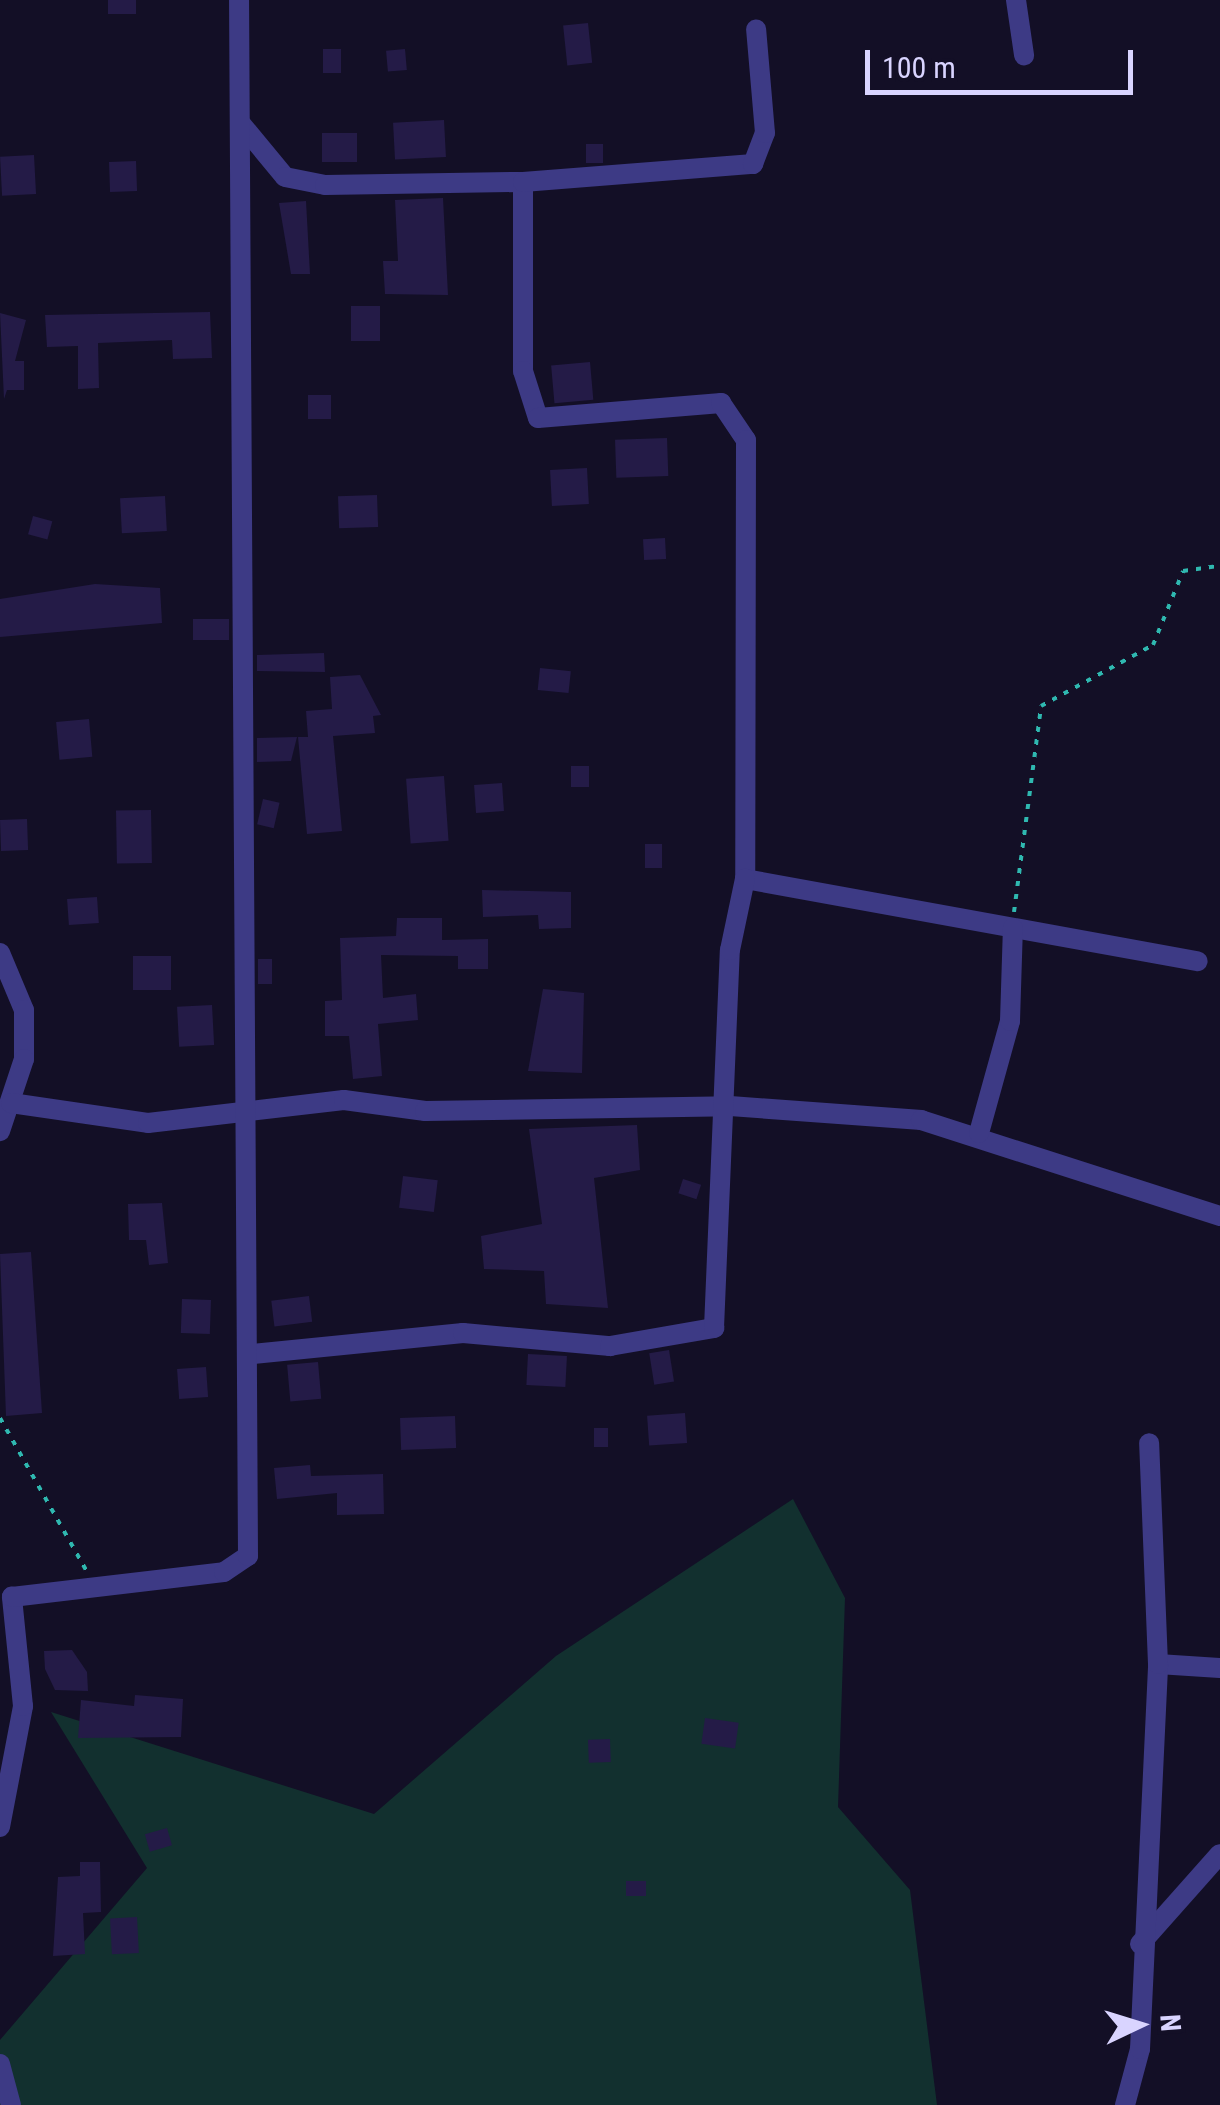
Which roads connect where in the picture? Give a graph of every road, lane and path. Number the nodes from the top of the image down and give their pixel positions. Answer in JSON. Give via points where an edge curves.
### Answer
{"nodes":[{"id":1,"x":239,"y":0,"type":"edge"},
{"id":2,"x":1016,"y":0,"type":"edge"},
{"id":3,"x":756,"y":29,"type":"dead end"},
{"id":4,"x":1024,"y":54,"type":"dead end"},
{"id":5,"x":242,"y":125,"type":"junction"},
{"id":6,"x":524,"y":182,"type":"junction"},
{"id":7,"x":1220,"y":566,"type":"edge"},
{"id":8,"x":745,"y":879,"type":"junction"},
{"id":9,"x":1013,"y":928,"type":"junction"},
{"id":10,"x":0,"y":953,"type":"edge"},
{"id":11,"x":1198,"y":960,"type":"dead end"},
{"id":12,"x":11,"y":1103,"type":"junction"},
{"id":13,"x":248,"y":1106,"type":"junction"},
{"id":14,"x":730,"y":1106,"type":"junction"},
{"id":15,"x":0,"y":1131,"type":"edge"},
{"id":16,"x":980,"y":1133,"type":"junction"},
{"id":17,"x":1220,"y":1216,"type":"edge"},
{"id":18,"x":253,"y":1354,"type":"junction"},
{"id":19,"x":0,"y":1418,"type":"edge"},
{"id":20,"x":1149,"y":1443,"type":"dead end"},
{"id":21,"x":93,"y":1583,"type":"junction"},
{"id":22,"x":1158,"y":1664,"type":"junction"},
{"id":23,"x":1220,"y":1668,"type":"edge"},
{"id":24,"x":0,"y":1827,"type":"edge"},
{"id":25,"x":1220,"y":1854,"type":"edge"},
{"id":26,"x":1140,"y":1944,"type":"junction"},
{"id":27,"x":0,"y":2064,"type":"edge"},
{"id":28,"x":12,"y":2105,"type":"edge"},
{"id":29,"x":1124,"y":2105,"type":"edge"}],
"edges":[{"from":1,"to":5,"type":"street"},
{"from":2,"to":4,"type":"street"},
{"from":3,"to":6,"type":"street","via":[[765,132],[753,164]]},
{"from":5,"to":6,"type":"street","via":[[285,176],[325,185]]},
{"from":5,"to":13,"type":"street"},
{"from":6,"to":8,"type":"street","via":[[523,371],[538,418],[721,403],[746,440]]},
{"from":7,"to":9,"type":"path","via":[[1183,571],[1153,645],[1041,706]]},
{"from":8,"to":9,"type":"street"},
{"from":8,"to":14,"type":"street","via":[[730,950]]},
{"from":9,"to":11,"type":"street"},
{"from":9,"to":16,"type":"street","via":[[1010,1021]]},
{"from":10,"to":12,"type":"street","via":[[24,1010]]},
{"from":12,"to":13,"type":"street","via":[[148,1123]]},
{"from":12,"to":15,"type":"street"},
{"from":13,"to":14,"type":"street"},
{"from":13,"to":18,"type":"street"},
{"from":14,"to":16,"type":"street"},
{"from":14,"to":18,"type":"street","via":[[716,1180],[718,1320],[708,1332],[610,1346],[463,1333]]},
{"from":16,"to":17,"type":"street"},
{"from":18,"to":21,"type":"street","via":[[248,1556],[224,1572]]},
{"from":19,"to":21,"type":"path"},
{"from":20,"to":22,"type":"street"},
{"from":21,"to":24,"type":"street","via":[[12,1597],[23,1706]]},
{"from":22,"to":23,"type":"street"},
{"from":22,"to":26,"type":"street"},
{"from":25,"to":26,"type":"street"},
{"from":26,"to":29,"type":"street","via":[[1140,2049]]},
{"from":27,"to":28,"type":"street"}]}
